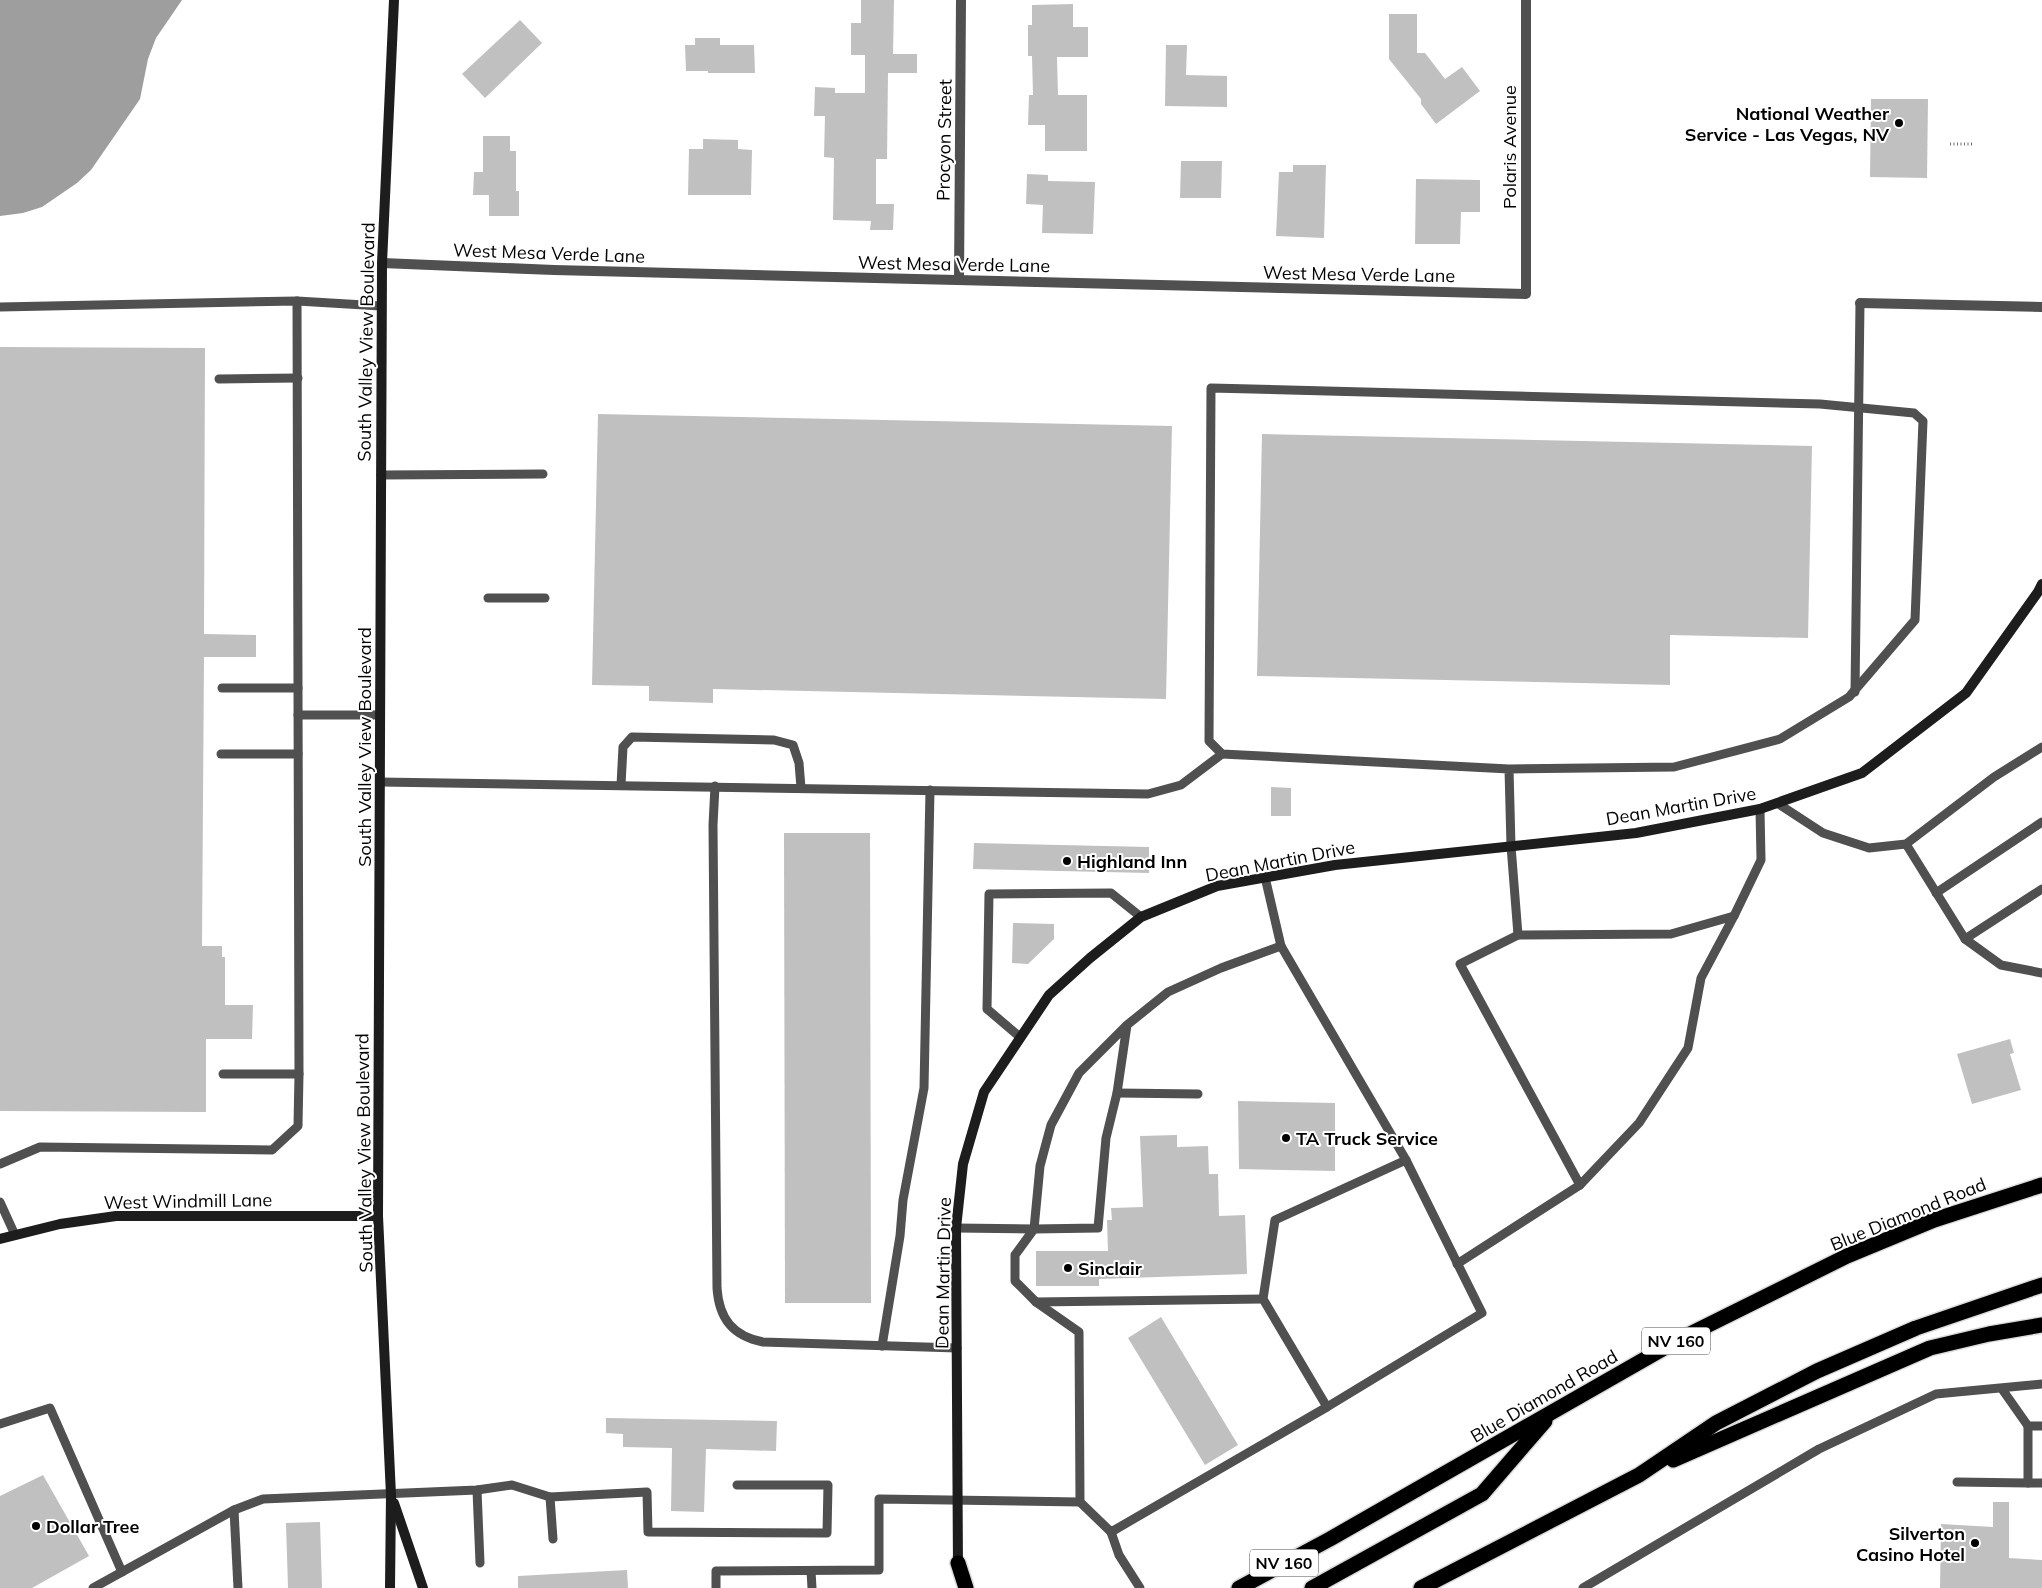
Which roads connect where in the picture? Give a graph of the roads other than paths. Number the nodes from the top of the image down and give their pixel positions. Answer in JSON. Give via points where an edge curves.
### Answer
{"nodes":[{"id":1,"x":394,"y":0,"type":"edge"},
{"id":2,"x":961,"y":0,"type":"edge"},
{"id":3,"x":1526,"y":0,"type":"edge"},
{"id":4,"x":382,"y":263,"type":"junction"},
{"id":5,"x":959,"y":280,"type":"junction"},
{"id":6,"x":1526,"y":294,"type":"joint"},
{"id":7,"x":297,"y":301,"type":"junction"},
{"id":8,"x":1860,"y":303,"type":"joint"},
{"id":9,"x":382,"y":306,"type":"junction"},
{"id":10,"x":0,"y":307,"type":"edge"},
{"id":11,"x":2042,"y":307,"type":"edge"},
{"id":12,"x":298,"y":378,"type":"junction"},
{"id":13,"x":219,"y":379,"type":"dead end"},
{"id":14,"x":1858,"y":408,"type":"junction"},
{"id":15,"x":543,"y":474,"type":"dead end"},
{"id":16,"x":381,"y":475,"type":"junction"},
{"id":17,"x":2042,"y":584,"type":"edge"},
{"id":18,"x":488,"y":598,"type":"dead end"},
{"id":19,"x":545,"y":598,"type":"dead end"},
{"id":20,"x":222,"y":688,"type":"dead end"},
{"id":21,"x":298,"y":688,"type":"junction"},
{"id":22,"x":1855,"y":692,"type":"junction"},
{"id":23,"x":298,"y":714,"type":"junction"},
{"id":24,"x":380,"y":714,"type":"junction"},
{"id":25,"x":2042,"y":747,"type":"edge"},
{"id":26,"x":221,"y":754,"type":"dead end"},
{"id":27,"x":298,"y":754,"type":"junction"},
{"id":28,"x":1222,"y":754,"type":"junction"},
{"id":29,"x":1509,"y":769,"type":"junction"},
{"id":30,"x":380,"y":782,"type":"junction"},
{"id":31,"x":621,"y":785,"type":"junction"},
{"id":32,"x":715,"y":786,"type":"junction"},
{"id":33,"x":801,"y":788,"type":"junction"},
{"id":34,"x":930,"y":790,"type":"junction"},
{"id":35,"x":1778,"y":803,"type":"junction"},
{"id":36,"x":1760,"y":809,"type":"junction"},
{"id":37,"x":2042,"y":822,"type":"edge"},
{"id":38,"x":1906,"y":844,"type":"junction"},
{"id":39,"x":1511,"y":846,"type":"junction"},
{"id":40,"x":1265,"y":878,"type":"junction"},
{"id":41,"x":2042,"y":889,"type":"edge"},
{"id":42,"x":1936,"y":893,"type":"junction"},
{"id":43,"x":1734,"y":916,"type":"junction"},
{"id":44,"x":1141,"y":918,"type":"junction"},
{"id":45,"x":1518,"y":935,"type":"junction"},
{"id":46,"x":1965,"y":940,"type":"junction"},
{"id":47,"x":1281,"y":946,"type":"junction"},
{"id":48,"x":2042,"y":973,"type":"edge"},
{"id":49,"x":1127,"y":1025,"type":"junction"},
{"id":50,"x":1020,"y":1037,"type":"junction"},
{"id":51,"x":223,"y":1074,"type":"dead end"},
{"id":52,"x":299,"y":1074,"type":"junction"},
{"id":53,"x":1118,"y":1093,"type":"junction"},
{"id":54,"x":1198,"y":1094,"type":"dead end"},
{"id":55,"x":1406,"y":1160,"type":"junction"},
{"id":56,"x":0,"y":1164,"type":"edge"},
{"id":57,"x":1580,"y":1185,"type":"junction"},
{"id":58,"x":2042,"y":1185,"type":"edge"},
{"id":59,"x":0,"y":1202,"type":"edge"},
{"id":60,"x":378,"y":1216,"type":"junction"},
{"id":61,"x":956,"y":1228,"type":"junction"},
{"id":62,"x":1034,"y":1229,"type":"junction"},
{"id":63,"x":15,"y":1235,"type":"junction"},
{"id":64,"x":0,"y":1240,"type":"edge"},
{"id":65,"x":1457,"y":1264,"type":"junction"},
{"id":66,"x":2042,"y":1285,"type":"edge"},
{"id":67,"x":1263,"y":1299,"type":"junction"},
{"id":68,"x":1036,"y":1302,"type":"junction"},
{"id":69,"x":2042,"y":1325,"type":"edge"},
{"id":70,"x":882,"y":1346,"type":"junction"},
{"id":71,"x":957,"y":1348,"type":"junction"},
{"id":72,"x":2042,"y":1384,"type":"edge"},
{"id":73,"x":2002,"y":1389,"type":"junction"},
{"id":74,"x":1327,"y":1407,"type":"junction"},
{"id":75,"x":1552,"y":1412,"type":"junction"},
{"id":76,"x":0,"y":1424,"type":"edge"},
{"id":77,"x":2028,"y":1426,"type":"junction"},
{"id":78,"x":2042,"y":1426,"type":"edge"},
{"id":79,"x":1639,"y":1475,"type":"junction"},
{"id":80,"x":1957,"y":1482,"type":"dead end"},
{"id":81,"x":2028,"y":1483,"type":"junction"},
{"id":82,"x":2042,"y":1483,"type":"edge"},
{"id":83,"x":737,"y":1485,"type":"dead end"},
{"id":84,"x":476,"y":1490,"type":"junction"},
{"id":85,"x":391,"y":1495,"type":"junction"},
{"id":86,"x":550,"y":1497,"type":"junction"},
{"id":87,"x":958,"y":1501,"type":"junction"},
{"id":88,"x":1080,"y":1502,"type":"junction"},
{"id":89,"x":234,"y":1510,"type":"junction"},
{"id":90,"x":1111,"y":1532,"type":"junction"},
{"id":91,"x":553,"y":1539,"type":"dead end"},
{"id":92,"x":958,"y":1562,"type":"junction"},
{"id":93,"x":480,"y":1563,"type":"dead end"},
{"id":94,"x":811,"y":1571,"type":"junction"},
{"id":95,"x":122,"y":1572,"type":"junction"},
{"id":96,"x":93,"y":1588,"type":"edge"},
{"id":97,"x":238,"y":1588,"type":"edge"},
{"id":98,"x":390,"y":1588,"type":"edge"},
{"id":99,"x":423,"y":1588,"type":"edge"},
{"id":100,"x":716,"y":1588,"type":"edge"},
{"id":101,"x":812,"y":1588,"type":"edge"},
{"id":102,"x":959,"y":1588,"type":"edge"},
{"id":103,"x":966,"y":1588,"type":"edge"},
{"id":104,"x":1140,"y":1588,"type":"edge"},
{"id":105,"x":1239,"y":1588,"type":"edge"},
{"id":106,"x":1312,"y":1588,"type":"edge"},
{"id":107,"x":1421,"y":1588,"type":"edge"},
{"id":108,"x":1583,"y":1588,"type":"edge"}],
"edges":[{"from":1,"to":4,"type":"main road","name":"South Valley View Boulevard"},
{"from":2,"to":5,"type":"street","name":"Procyon Street"},
{"from":3,"to":6,"type":"street","name":"Polaris Avenue"},
{"from":4,"to":5,"type":"street","name":"West Mesa Verde Lane"},
{"from":4,"to":9,"type":"main road","name":"South Valley View Boulevard"},
{"from":5,"to":6,"type":"street","name":"West Mesa Verde Lane"},
{"from":7,"to":9,"type":"lane"},
{"from":7,"to":10,"type":"lane"},
{"from":7,"to":12,"type":"lane"},
{"from":8,"to":11,"type":"street"},
{"from":8,"to":14,"type":"lane"},
{"from":9,"to":16,"type":"main road","name":"South Valley View Boulevard"},
{"from":12,"to":13,"type":"lane"},
{"from":12,"to":21,"type":"lane"},
{"from":14,"to":22,"type":"lane"},
{"from":14,"to":22,"type":"lane","via":[[1914,413],[1923,421],[1915,620]]},
{"from":14,"to":28,"type":"lane","via":[[1820,404],[1211,388],[1209,741]]},
{"from":15,"to":16,"type":"lane"},
{"from":16,"to":24,"type":"main road","name":"South Valley View Boulevard"},
{"from":17,"to":35,"type":"main road","name":"Dean Martin Drive","via":[[1966,692],[1862,773]]},
{"from":18,"to":19,"type":"lane"},
{"from":20,"to":21,"type":"lane"},
{"from":21,"to":23,"type":"lane"},
{"from":22,"to":29,"type":"lane","via":[[1780,739],[1674,768]]},
{"from":23,"to":24,"type":"lane"},
{"from":23,"to":27,"type":"lane"},
{"from":24,"to":30,"type":"main road","name":"South Valley View Boulevard"},
{"from":25,"to":38,"type":"lane","via":[[1994,777]]},
{"from":26,"to":27,"type":"lane"},
{"from":27,"to":52,"type":"lane"},
{"from":28,"to":29,"type":"lane"},
{"from":28,"to":34,"type":"lane","via":[[1181,786],[1148,794]]},
{"from":29,"to":39,"type":"lane"},
{"from":30,"to":31,"type":"lane"},
{"from":30,"to":60,"type":"main road","name":"South Valley View Boulevard"},
{"from":31,"to":32,"type":"lane"},
{"from":31,"to":33,"type":"lane","via":[[623,747],[632,737],[642,737],[774,740],[793,745],[799,763]]},
{"from":32,"to":33,"type":"lane"},
{"from":32,"to":70,"type":"lane","via":[[717,1288],[722,1313],[731,1326],[751,1340]]},
{"from":33,"to":34,"type":"lane"},
{"from":34,"to":70,"type":"lane","via":[[924,1088],[903,1200]]},
{"from":35,"to":36,"type":"main road","name":"Dean Martin Drive"},
{"from":35,"to":38,"type":"lane","via":[[1823,833],[1869,848]]},
{"from":36,"to":39,"type":"main road","name":"Dean Martin Drive","via":[[1636,833]]},
{"from":36,"to":43,"type":"lane","via":[[1761,860]]},
{"from":37,"to":42,"type":"lane"},
{"from":38,"to":42,"type":"lane"},
{"from":39,"to":40,"type":"main road","name":"Dean Martin Drive","via":[[1335,865]]},
{"from":39,"to":45,"type":"lane"},
{"from":40,"to":44,"type":"main road","name":"Dean Martin Drive","via":[[1217,886]]},
{"from":40,"to":47,"type":"lane"},
{"from":41,"to":46,"type":"lane"},
{"from":42,"to":46,"type":"lane"},
{"from":43,"to":45,"type":"lane","via":[[1671,934]]},
{"from":43,"to":57,"type":"lane","via":[[1701,978],[1688,1048],[1639,1124]]},
{"from":44,"to":50,"type":"main road","name":"Dean Martin Drive","via":[[1049,995]]},
{"from":44,"to":50,"type":"lane","via":[[1111,893],[989,894],[987,1008]]},
{"from":45,"to":57,"type":"lane","via":[[1460,964]]},
{"from":46,"to":48,"type":"lane","via":[[2001,965]]},
{"from":47,"to":49,"type":"lane","via":[[1168,992]]},
{"from":47,"to":55,"type":"lane"},
{"from":49,"to":53,"type":"lane"},
{"from":49,"to":62,"type":"lane","via":[[1079,1073],[1051,1125],[1040,1166]]},
{"from":50,"to":61,"type":"main road","name":"Dean Martin Drive","via":[[984,1092],[964,1164]]},
{"from":51,"to":52,"type":"lane"},
{"from":52,"to":56,"type":"lane","via":[[298,1126],[272,1150],[40,1147]]},
{"from":53,"to":54,"type":"lane"},
{"from":53,"to":62,"type":"lane","via":[[1106,1138],[1098,1228]]},
{"from":55,"to":65,"type":"lane"},
{"from":55,"to":67,"type":"lane","via":[[1275,1220]]},
{"from":57,"to":65,"type":"lane"},
{"from":58,"to":75,"type":"highway","name":"Blue Diamond Road","number":"NV 160","via":[[1934,1220],[1847,1256],[1680,1339]]},
{"from":59,"to":63,"type":"lane"},
{"from":60,"to":63,"type":"main road","name":"West Windmill Lane","via":[[116,1216]]},
{"from":60,"to":85,"type":"main road","name":"South Valley View Boulevard"},
{"from":61,"to":62,"type":"lane"},
{"from":61,"to":71,"type":"main road","name":"Dean Martin Drive"},
{"from":62,"to":68,"type":"lane","via":[[1015,1255],[1015,1282]]},
{"from":63,"to":64,"type":"main road","name":"West Windmill Lane"},
{"from":65,"to":74,"type":"lane","via":[[1482,1313]]},
{"from":66,"to":79,"type":"highway","via":[[1916,1328],[1817,1371],[1716,1423]]},
{"from":67,"to":68,"type":"lane"},
{"from":67,"to":74,"type":"lane"},
{"from":68,"to":88,"type":"lane","via":[[1079,1332]]},
{"from":69,"to":79,"type":"highway","via":[[1930,1348]]},
{"from":70,"to":71,"type":"lane"},
{"from":71,"to":87,"type":"main road","name":"Dean Martin Drive"},
{"from":72,"to":73,"type":"lane"},
{"from":73,"to":77,"type":"lane"},
{"from":73,"to":108,"type":"lane","via":[[1936,1394],[1820,1449]]},
{"from":74,"to":90,"type":"lane"},
{"from":75,"to":105,"type":"highway","name":"Blue Diamond Road","number":"NV 160"},
{"from":75,"to":106,"type":"highway","via":[[1482,1494]]},
{"from":76,"to":95,"type":"lane","via":[[50,1408]]},
{"from":77,"to":78,"type":"lane"},
{"from":77,"to":81,"type":"lane"},
{"from":79,"to":107,"type":"highway"},
{"from":80,"to":81,"type":"lane"},
{"from":81,"to":82,"type":"lane"},
{"from":83,"to":86,"type":"lane","via":[[828,1485],[827,1533],[648,1532],[647,1492]]},
{"from":84,"to":85,"type":"lane"},
{"from":84,"to":86,"type":"lane","via":[[512,1485]]},
{"from":84,"to":93,"type":"lane"},
{"from":85,"to":89,"type":"lane","via":[[263,1499]]},
{"from":85,"to":98,"type":"main road","name":"South Valley View Boulevard"},
{"from":85,"to":99,"type":"main road","name":"South Valley View Boulevard"},
{"from":86,"to":91,"type":"lane"},
{"from":87,"to":88,"type":"lane"},
{"from":87,"to":92,"type":"main road","name":"Dean Martin Drive"},
{"from":87,"to":94,"type":"lane","via":[[879,1499],[879,1570]]},
{"from":88,"to":90,"type":"lane"},
{"from":89,"to":95,"type":"lane"},
{"from":89,"to":97,"type":"lane"},
{"from":90,"to":104,"type":"lane","via":[[1120,1555]]},
{"from":92,"to":102,"type":"main road","name":"Dean Martin Drive"},
{"from":92,"to":103,"type":"highway"},
{"from":94,"to":100,"type":"lane","via":[[716,1571]]},
{"from":94,"to":101,"type":"lane"},
{"from":95,"to":96,"type":"lane"}]}
